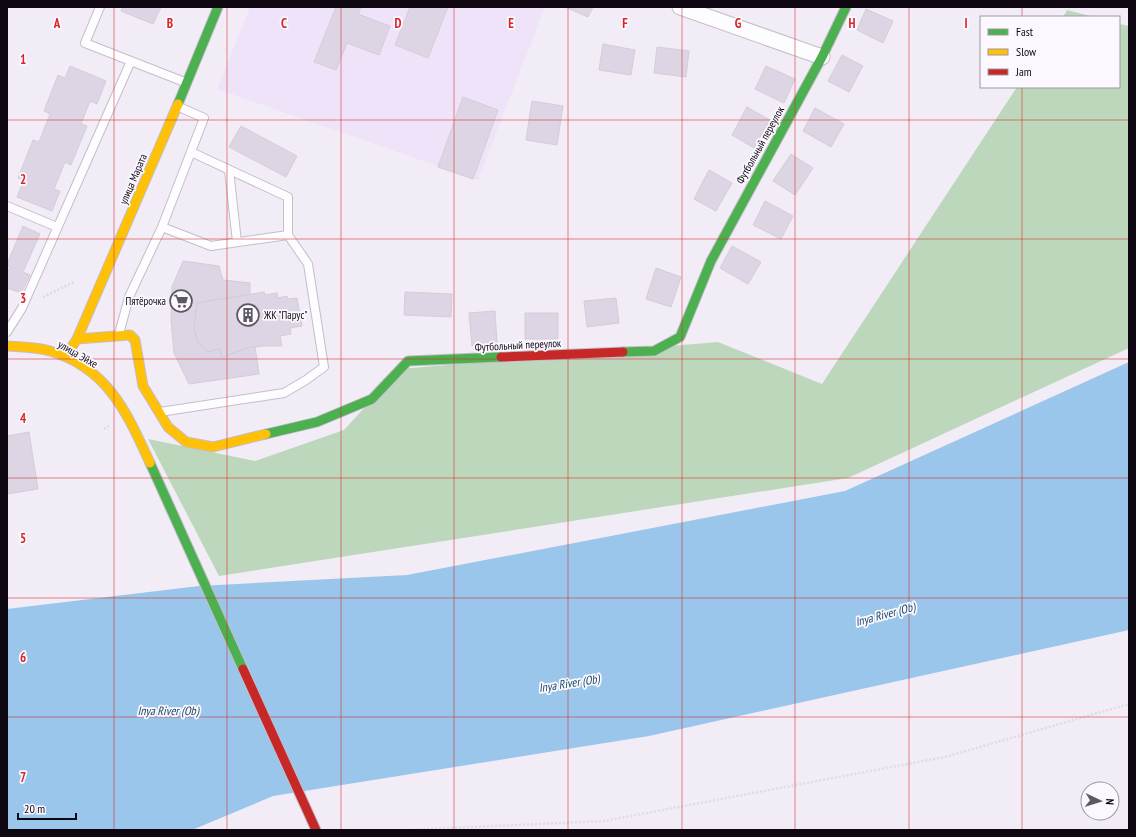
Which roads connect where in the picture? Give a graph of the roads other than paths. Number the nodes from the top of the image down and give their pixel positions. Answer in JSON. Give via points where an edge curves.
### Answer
{"nodes":[{"id":1,"x":100,"y":7,"type":"edge"},
{"id":2,"x":218,"y":7,"type":"edge"},
{"id":3,"x":680,"y":7,"type":"edge"},
{"id":4,"x":846,"y":7,"type":"edge"},
{"id":5,"x":822,"y":56,"type":"junction"},
{"id":6,"x":131,"y":61,"type":"junction"},
{"id":7,"x":187,"y":83,"type":"junction"},
{"id":8,"x":177,"y":106,"type":"junction"},
{"id":9,"x":191,"y":152,"type":"junction"},
{"id":10,"x":229,"y":170,"type":"junction"},
{"id":11,"x":7,"y":206,"type":"edge"},
{"id":12,"x":57,"y":227,"type":"junction"},
{"id":13,"x":162,"y":227,"type":"junction"},
{"id":14,"x":288,"y":235,"type":"junction"},
{"id":15,"x":237,"y":242,"type":"junction"},
{"id":16,"x":7,"y":332,"type":"edge"},
{"id":17,"x":119,"y":335,"type":"junction"},
{"id":18,"x":78,"y":339,"type":"junction"},
{"id":19,"x":7,"y":346,"type":"edge"},
{"id":20,"x":64,"y":357,"type":"junction"},
{"id":21,"x":159,"y":412,"type":"junction"},
{"id":22,"x":316,"y":830,"type":"edge"}],
"edges":[{"from":1,"to":6,"type":"lane","via":[[85,44]]},
{"from":2,"to":7,"type":"street","name":"улица Марата"},
{"from":3,"to":5,"type":"street"},
{"from":4,"to":5,"type":"street","name":"Футбольный переулок"},
{"from":5,"to":21,"type":"street","name":"Футбольный переулок","via":[[710,261],[680,337],[654,350],[408,361],[372,399],[317,422],[213,447],[186,442],[168,426]]},
{"from":6,"to":7,"type":"lane"},
{"from":6,"to":12,"type":"lane"},
{"from":7,"to":8,"type":"street","name":"улица Марата"},
{"from":8,"to":9,"type":"lane","via":[[204,118]]},
{"from":8,"to":18,"type":"street","name":"улица Марата"},
{"from":9,"to":10,"type":"lane"},
{"from":9,"to":13,"type":"lane"},
{"from":10,"to":14,"type":"lane","via":[[288,197]]},
{"from":10,"to":15,"type":"lane"},
{"from":11,"to":12,"type":"lane"},
{"from":12,"to":16,"type":"lane","via":[[22,308]]},
{"from":13,"to":15,"type":"lane","via":[[211,246]]},
{"from":13,"to":17,"type":"lane","via":[[129,297]]},
{"from":14,"to":15,"type":"lane"},
{"from":14,"to":21,"type":"lane","via":[[308,264],[324,367],[284,393]]},
{"from":17,"to":18,"type":"street","name":"Футбольный переулок"},
{"from":17,"to":21,"type":"street","name":"Футбольный переулок","via":[[130,335],[135,340],[143,386]]},
{"from":18,"to":20,"type":"street","name":"улица Марата"},
{"from":19,"to":20,"type":"street","name":"улица Эйхе","via":[[32,347]]},
{"from":20,"to":22,"type":"street","name":"улица Эйхе","via":[[89,371],[112,392],[135,430]]}]}
